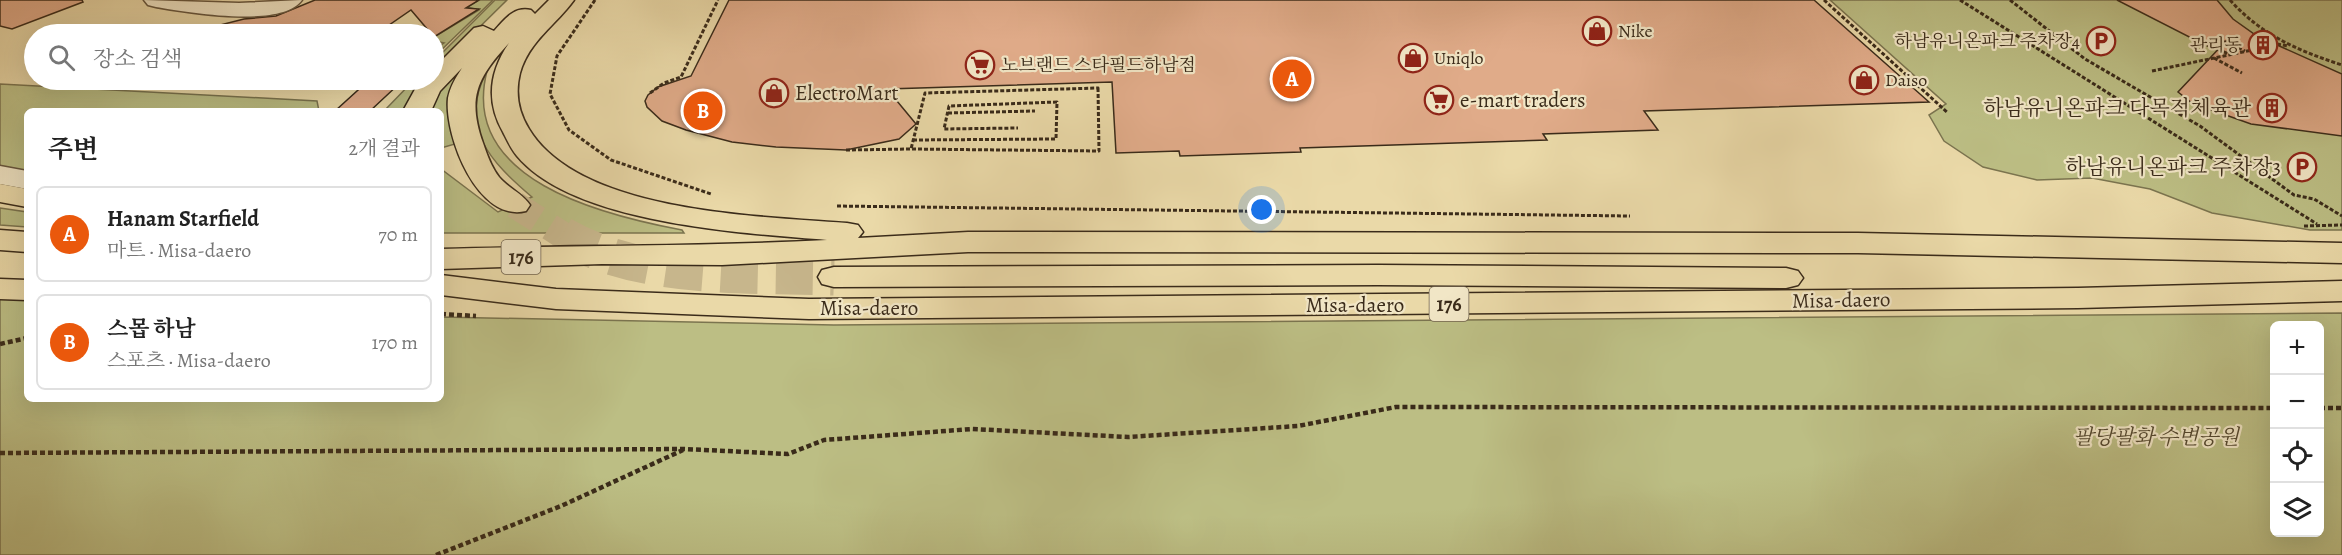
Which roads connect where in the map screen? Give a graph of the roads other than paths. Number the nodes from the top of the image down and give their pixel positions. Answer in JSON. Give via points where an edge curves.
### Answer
{"nodes":[{"id":1,"x":156,"y":0,"type":"edge"},
{"id":2,"x":290,"y":0,"type":"edge"},
{"id":3,"x":516,"y":0,"type":"edge"},
{"id":4,"x":536,"y":0,"type":"edge"},
{"id":5,"x":562,"y":0,"type":"edge"},
{"id":6,"x":444,"y":71,"type":"edge"},
{"id":7,"x":427,"y":90,"type":"edge"},
{"id":8,"x":418,"y":108,"type":"edge"},
{"id":9,"x":0,"y":175,"type":"edge"},
{"id":10,"x":24,"y":179,"type":"edge"},
{"id":11,"x":0,"y":193,"type":"edge"},
{"id":12,"x":24,"y":197,"type":"edge"},
{"id":13,"x":514,"y":205,"type":"tunnel mouth"},
{"id":14,"x":0,"y":240,"type":"edge"},
{"id":15,"x":24,"y":242,"type":"edge"},
{"id":16,"x":968,"y":242,"type":"junction"},
{"id":17,"x":444,"y":244,"type":"edge"},
{"id":18,"x":2342,"y":253,"type":"edge"},
{"id":19,"x":602,"y":254,"type":"junction"},
{"id":20,"x":0,"y":256,"type":"edge"},
{"id":21,"x":24,"y":258,"type":"edge"},
{"id":22,"x":444,"y":259,"type":"edge"},
{"id":23,"x":834,"y":277,"type":"tunnel mouth"},
{"id":24,"x":444,"y":285,"type":"edge"},
{"id":25,"x":0,"y":289,"type":"edge"},
{"id":26,"x":24,"y":290,"type":"edge"},
{"id":27,"x":2342,"y":291,"type":"edge"},
{"id":28,"x":444,"y":297,"type":"edge"},
{"id":29,"x":556,"y":299,"type":"junction"}],
"edges":[{"from":1,"to":2,"type":"lane","via":[[243,12]]},
{"from":3,"to":6,"type":"main road"},
{"from":4,"to":13,"type":"main road","via":[[476,67],[463,90],[463,118],[470,145],[489,183]]},
{"from":5,"to":16,"type":"main road","via":[[515,53],[505,80],[504,105],[513,133],[558,177],[612,198],[699,218]]},
{"from":7,"to":8,"type":"main road"},
{"from":9,"to":10,"type":"lane"},
{"from":11,"to":12,"type":"main road"},
{"from":14,"to":15,"type":"main road"},
{"from":16,"to":18,"type":"main road","number":"176","via":[[1846,243]]},
{"from":16,"to":19,"type":"main road","number":"176","via":[[722,255]]},
{"from":17,"to":19,"type":"main road"},
{"from":19,"to":22,"type":"main road","number":"176"},
{"from":20,"to":21,"type":"main road"},
{"from":23,"to":27,"type":"main road","via":[[1390,275],[2160,281]]},
{"from":24,"to":29,"type":"main road","name":"Misa-daero","number":"176"},
{"from":25,"to":26,"type":"main road"},
{"from":27,"to":29,"type":"main road","name":"Misa-daero","number":"176","via":[[2006,298],[821,309]]},
{"from":28,"to":29,"type":"main road"}]}
